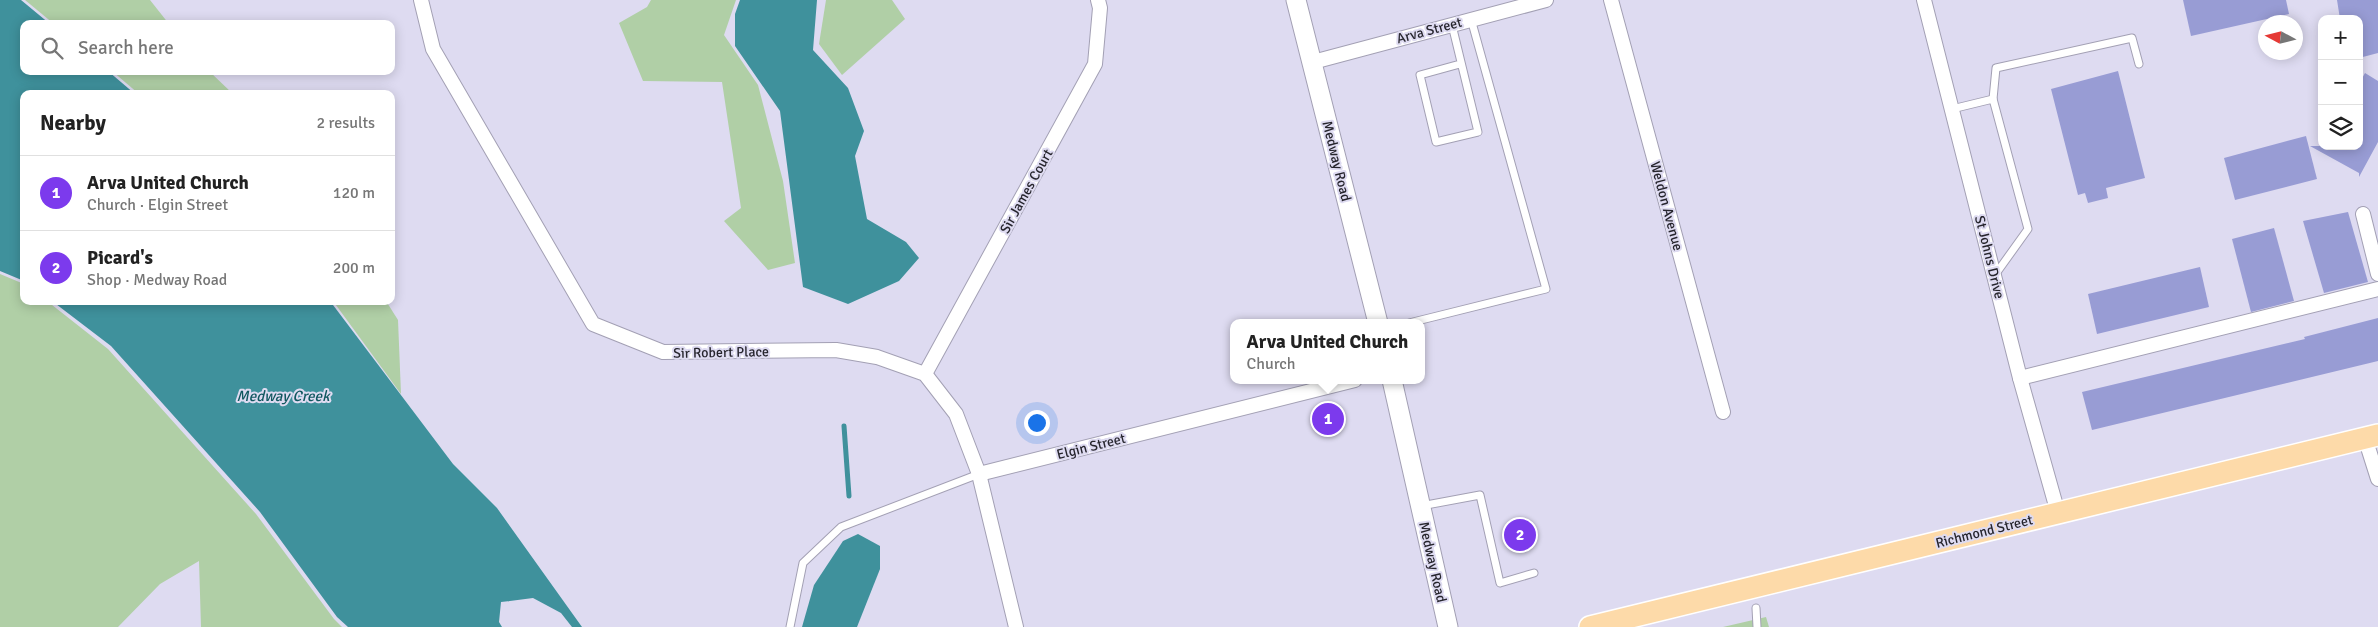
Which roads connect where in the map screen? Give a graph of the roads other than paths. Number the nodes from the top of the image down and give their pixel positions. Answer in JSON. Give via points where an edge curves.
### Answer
{"nodes":[{"id":1,"x":421,"y":0,"type":"edge"},
{"id":2,"x":1098,"y":0,"type":"edge"},
{"id":3,"x":1296,"y":0,"type":"edge"},
{"id":4,"x":1546,"y":0,"type":"edge"},
{"id":5,"x":1610,"y":0,"type":"edge"},
{"id":6,"x":1924,"y":0,"type":"edge"},
{"id":7,"x":1471,"y":19,"type":"junction"},
{"id":8,"x":1452,"y":24,"type":"junction"},
{"id":9,"x":1313,"y":62,"type":"junction"},
{"id":10,"x":1460,"y":64,"type":"junction"},
{"id":11,"x":2139,"y":64,"type":"dead end"},
{"id":12,"x":1992,"y":99,"type":"junction"},
{"id":13,"x":1952,"y":109,"type":"junction"},
{"id":14,"x":2363,"y":214,"type":"dead end"},
{"id":15,"x":2378,"y":274,"type":"edge"},
{"id":16,"x":1994,"y":275,"type":"junction"},
{"id":17,"x":2378,"y":289,"type":"edge"},
{"id":18,"x":1377,"y":319,"type":"edge"},
{"id":19,"x":1425,"y":319,"type":"edge"},
{"id":20,"x":924,"y":374,"type":"junction"},
{"id":21,"x":2020,"y":378,"type":"junction"},
{"id":22,"x":1339,"y":384,"type":"edge"},
{"id":23,"x":1393,"y":384,"type":"edge"},
{"id":24,"x":1723,"y":412,"type":"dead end"},
{"id":25,"x":2371,"y":437,"type":"edge"},
{"id":26,"x":979,"y":474,"type":"junction"},
{"id":27,"x":2378,"y":479,"type":"edge"},
{"id":28,"x":1421,"y":506,"type":"junction"},
{"id":29,"x":2058,"y":513,"type":"junction"},
{"id":30,"x":1534,"y":573,"type":"dead end"},
{"id":31,"x":1756,"y":608,"type":"dead end"},
{"id":32,"x":1620,"y":623,"type":"edge"},
{"id":33,"x":790,"y":627,"type":"edge"},
{"id":34,"x":1016,"y":627,"type":"edge"},
{"id":35,"x":1448,"y":627,"type":"edge"},
{"id":36,"x":1590,"y":627,"type":"edge"},
{"id":37,"x":1757,"y":627,"type":"edge"}],
"edges":[{"from":1,"to":20,"type":"street","name":"Sir Robert Place","via":[[433,49],[593,324],[663,352],[836,350],[877,357]]},
{"from":2,"to":20,"type":"street","name":"Sir James Court","via":[[1096,64]]},
{"from":3,"to":9,"type":"main road","name":"Medway Road"},
{"from":4,"to":7,"type":"street","name":"Arva Street"},
{"from":5,"to":24,"type":"street","name":"Weldon Avenue"},
{"from":6,"to":13,"type":"street","name":"St Johns Drive"},
{"from":7,"to":8,"type":"street","name":"Arva Street"},
{"from":7,"to":19,"type":"lane","via":[[1546,289]]},
{"from":8,"to":9,"type":"street","name":"Arva Street"},
{"from":8,"to":10,"type":"lane"},
{"from":9,"to":18,"type":"main road","name":"Medway Road"},
{"from":10,"to":10,"type":"lane","via":[[1478,132],[1436,142],[1420,75]]},
{"from":11,"to":12,"type":"lane","via":[[2132,38],[1996,68]]},
{"from":12,"to":13,"type":"lane"},
{"from":12,"to":16,"type":"lane","via":[[2028,229]]},
{"from":13,"to":16,"type":"street","name":"St Johns Drive"},
{"from":14,"to":15,"type":"street"},
{"from":16,"to":21,"type":"street","name":"St Johns Drive"},
{"from":17,"to":21,"type":"street"},
{"from":20,"to":26,"type":"street","via":[[956,414]]},
{"from":21,"to":29,"type":"street","name":"St Johns Drive"},
{"from":22,"to":26,"type":"street","name":"Elgin Street"},
{"from":23,"to":28,"type":"main road","name":"Medway Road"},
{"from":25,"to":27,"type":"street"},
{"from":25,"to":29,"type":"main road","name":"Richmond Street"},
{"from":26,"to":33,"type":"lane","via":[[841,527],[803,563]]},
{"from":26,"to":34,"type":"street"},
{"from":28,"to":30,"type":"lane","via":[[1480,495],[1500,583]]},
{"from":28,"to":35,"type":"main road","name":"Medway Road"},
{"from":29,"to":32,"type":"main road","name":"Richmond Street"},
{"from":31,"to":37,"type":"lane"},
{"from":32,"to":36,"type":"main road","name":"Richmond Street"}]}
